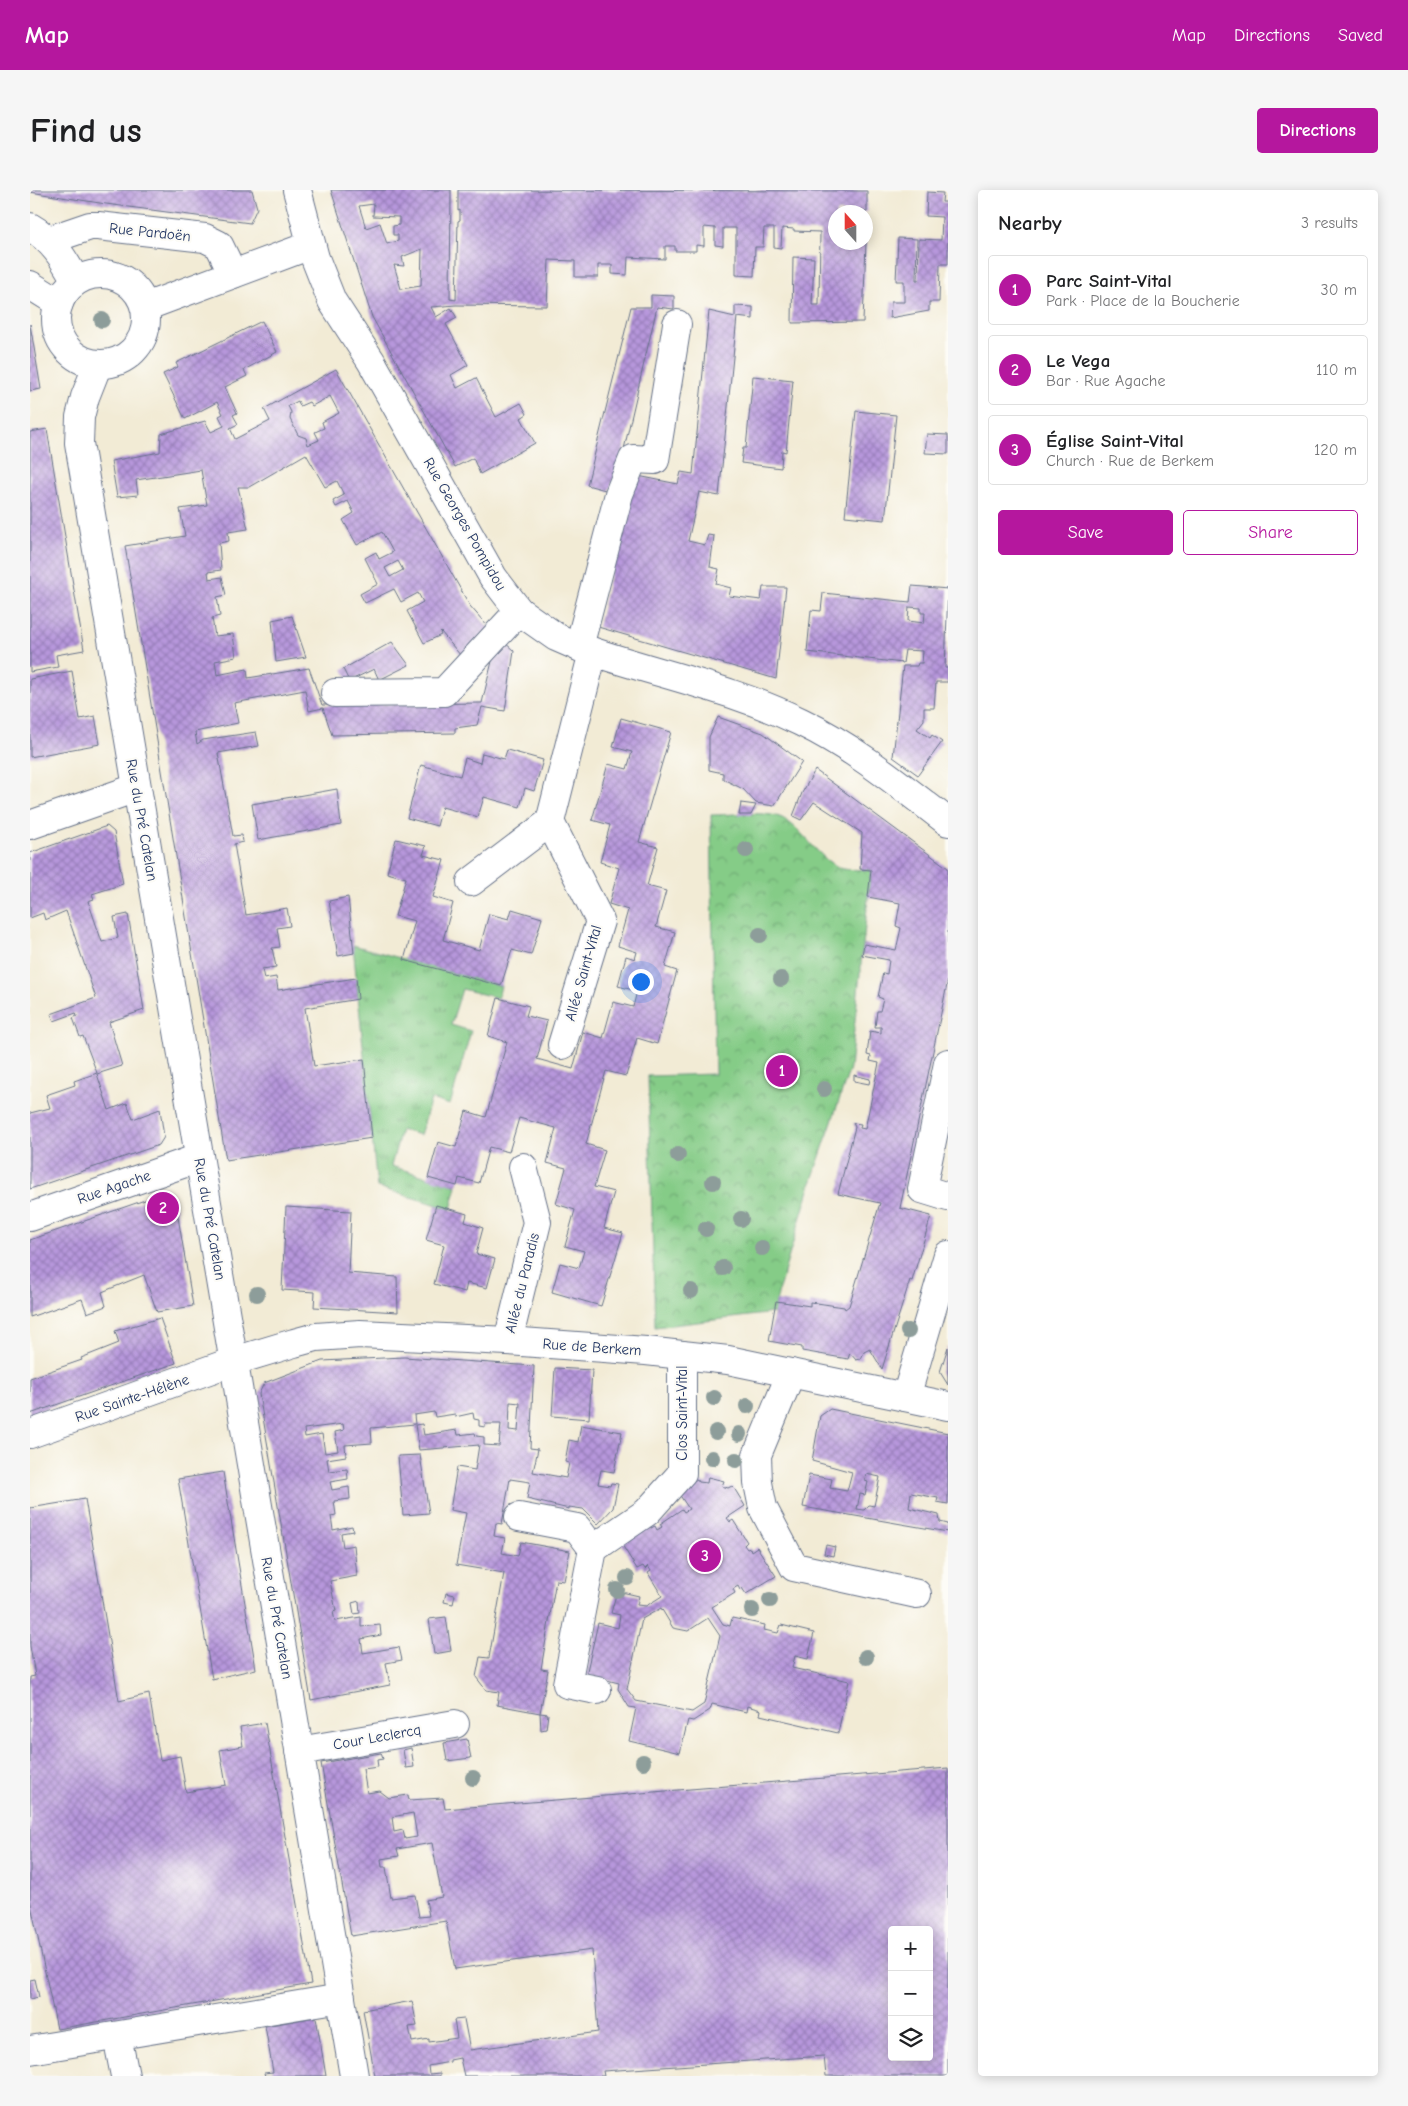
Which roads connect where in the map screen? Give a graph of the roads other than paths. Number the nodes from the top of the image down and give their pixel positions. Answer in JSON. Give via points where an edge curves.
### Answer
{"nodes":[{"id":1,"x":297,"y":190,"type":"edge"},
{"id":2,"x":40,"y":233,"type":"edge"},
{"id":3,"x":311,"y":245,"type":"junction"},
{"id":4,"x":233,"y":274,"type":"junction"},
{"id":5,"x":76,"y":281,"type":"junction"},
{"id":6,"x":30,"y":285,"type":"edge"},
{"id":7,"x":59,"y":303,"type":"junction"},
{"id":8,"x":145,"y":306,"type":"junction"},
{"id":9,"x":677,"y":324,"type":"dead end"},
{"id":10,"x":98,"y":364,"type":"junction"},
{"id":11,"x":519,"y":611,"type":"junction"},
{"id":12,"x":586,"y":650,"type":"junction"},
{"id":13,"x":335,"y":692,"type":"dead end"},
{"id":14,"x":136,"y":788,"type":"junction"},
{"id":15,"x":550,"y":822,"type":"junction"},
{"id":16,"x":948,"y":822,"type":"edge"},
{"id":17,"x":30,"y":825,"type":"edge"},
{"id":18,"x":471,"y":882,"type":"dead end"},
{"id":19,"x":562,"y":1045,"type":"dead end"},
{"id":20,"x":948,"y":1063,"type":"edge"},
{"id":21,"x":199,"y":1158,"type":"junction"},
{"id":22,"x":523,"y":1167,"type":"dead end"},
{"id":23,"x":948,"y":1197,"type":"edge"},
{"id":24,"x":30,"y":1217,"type":"edge"},
{"id":25,"x":948,"y":1255,"type":"edge"},
{"id":26,"x":508,"y":1341,"type":"junction"},
{"id":27,"x":682,"y":1354,"type":"junction"},
{"id":28,"x":234,"y":1362,"type":"junction"},
{"id":29,"x":791,"y":1372,"type":"junction"},
{"id":30,"x":906,"y":1397,"type":"junction"},
{"id":31,"x":948,"y":1406,"type":"edge"},
{"id":32,"x":30,"y":1434,"type":"edge"},
{"id":33,"x":519,"y":1517,"type":"dead end"},
{"id":34,"x":593,"y":1549,"type":"junction"},
{"id":35,"x":917,"y":1594,"type":"dead end"},
{"id":36,"x":597,"y":1690,"type":"dead end"},
{"id":37,"x":455,"y":1724,"type":"dead end"},
{"id":38,"x":299,"y":1751,"type":"junction"},
{"id":39,"x":341,"y":1998,"type":"junction"},
{"id":40,"x":117,"y":2036,"type":"junction"},
{"id":41,"x":30,"y":2050,"type":"edge"},
{"id":42,"x":125,"y":2076,"type":"edge"},
{"id":43,"x":354,"y":2076,"type":"edge"}],
"edges":[{"from":1,"to":3,"type":"street","name":"Rue Georges Pompidou"},
{"from":2,"to":4,"type":"street","name":"Rue Pardoën","via":[[98,226],[205,238],[218,245]]},
{"from":2,"to":5,"type":"street","name":"Rue Pardoën","via":[[64,258]]},
{"from":3,"to":4,"type":"street"},
{"from":3,"to":11,"type":"street","name":"Rue Georges Pompidou","via":[[338,312],[372,361],[486,566]]},
{"from":4,"to":8,"type":"street"},
{"from":5,"to":7,"type":"street"},
{"from":5,"to":8,"type":"street","via":[[100,273],[117,276],[132,285]]},
{"from":6,"to":7,"type":"street"},
{"from":7,"to":10,"type":"street","via":[[56,326],[66,346],[77,357]]},
{"from":8,"to":10,"type":"street","via":[[146,328],[136,348],[119,360]]},
{"from":9,"to":12,"type":"street","via":[[656,460],[634,459],[619,494]]},
{"from":10,"to":14,"type":"street","name":"Rue du Pré Catelan","via":[[85,397],[78,442]]},
{"from":11,"to":12,"type":"street","name":"Rue Georges Pompidou","via":[[556,638]]},
{"from":11,"to":13,"type":"street","via":[[444,692]]},
{"from":12,"to":15,"type":"street"},
{"from":12,"to":16,"type":"street","name":"Rue Georges Pompidou","via":[[724,692],[801,722],[879,768]]},
{"from":14,"to":17,"type":"street"},
{"from":14,"to":21,"type":"street","name":"Rue du Pré Catelan"},
{"from":15,"to":18,"type":"street"},
{"from":15,"to":19,"type":"street","name":"Allée Saint-Vital","via":[[600,922]]},
{"from":20,"to":23,"type":"street","via":[[922,1189]]},
{"from":21,"to":24,"type":"street","name":"Rue Agache"},
{"from":21,"to":28,"type":"street","name":"Rue du Pré Catelan"},
{"from":22,"to":26,"type":"street","name":"Allée du Paradis","via":[[537,1222]]},
{"from":25,"to":30,"type":"street"},
{"from":26,"to":27,"type":"street","name":"Rue de Berkem"},
{"from":26,"to":28,"type":"street","name":"Rue de Berkem","via":[[336,1335],[294,1342]]},
{"from":27,"to":29,"type":"street","name":"Rue de Berkem"},
{"from":27,"to":34,"type":"street","name":"Clos Saint-Vital","via":[[682,1472],[647,1512]]},
{"from":28,"to":32,"type":"street","name":"Rue Sainte-Hélène"},
{"from":28,"to":38,"type":"street","name":"Rue du Pré Catelan"},
{"from":29,"to":30,"type":"street","name":"Rue de Berkem"},
{"from":29,"to":35,"type":"street","via":[[758,1455],[758,1483],[763,1508],[794,1567]]},
{"from":30,"to":31,"type":"street","name":"Rue de Berkem"},
{"from":33,"to":34,"type":"street","via":[[577,1528]]},
{"from":34,"to":36,"type":"street","via":[[567,1684]]},
{"from":37,"to":38,"type":"street","name":"Cour Leclercq"},
{"from":38,"to":39,"type":"street","name":"Rue du Pré Catelan"},
{"from":39,"to":40,"type":"street"},
{"from":39,"to":43,"type":"street","name":"Rue du Pré Catelan"},
{"from":40,"to":41,"type":"street"},
{"from":40,"to":42,"type":"street"}]}
